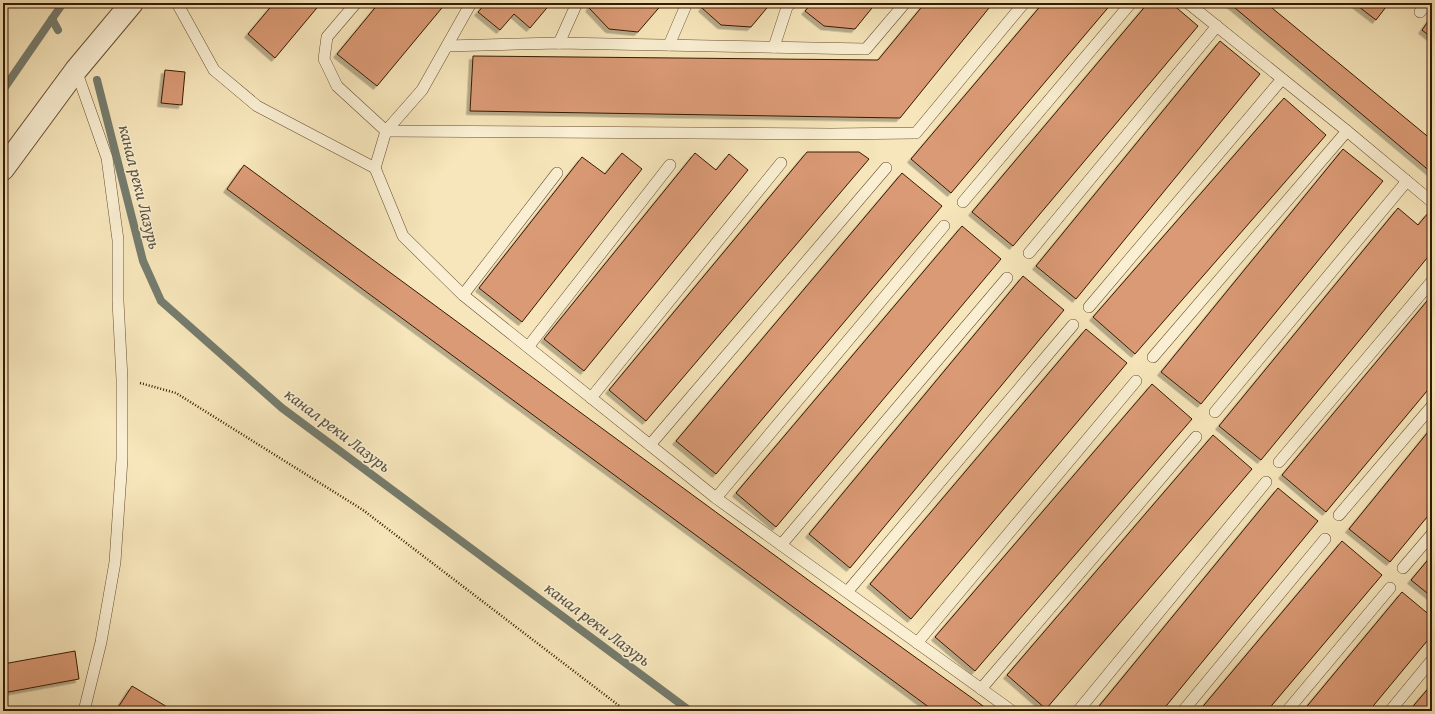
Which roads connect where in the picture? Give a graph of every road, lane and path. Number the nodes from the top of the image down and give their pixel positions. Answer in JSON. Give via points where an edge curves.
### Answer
{"nodes":[{"id":1,"x":132,"y":3,"type":"edge"},
{"id":2,"x":177,"y":3,"type":"edge"},
{"id":3,"x":356,"y":3,"type":"edge"},
{"id":4,"x":471,"y":3,"type":"edge"},
{"id":5,"x":577,"y":3,"type":"edge"},
{"id":6,"x":687,"y":3,"type":"edge"},
{"id":7,"x":791,"y":3,"type":"edge"},
{"id":8,"x":905,"y":3,"type":"edge"},
{"id":9,"x":1024,"y":3,"type":"edge"},
{"id":10,"x":1131,"y":3,"type":"edge"},
{"id":11,"x":1188,"y":3,"type":"edge"},
{"id":12,"x":1427,"y":3,"type":"edge"},
{"id":13,"x":1420,"y":12,"type":"dead end"},
{"id":14,"x":1217,"y":26,"type":"junction"},
{"id":15,"x":560,"y":43,"type":"junction"},
{"id":16,"x":670,"y":45,"type":"junction"},
{"id":17,"x":447,"y":46,"type":"junction"},
{"id":18,"x":774,"y":47,"type":"junction"},
{"id":19,"x":76,"y":70,"type":"junction"},
{"id":20,"x":1282,"y":79,"type":"junction"},
{"id":21,"x":386,"y":131,"type":"junction"},
{"id":22,"x":1347,"y":131,"type":"junction"},
{"id":23,"x":670,"y":164,"type":"dead end"},
{"id":24,"x":781,"y":164,"type":"dead end"},
{"id":25,"x":375,"y":168,"type":"junction"},
{"id":26,"x":886,"y":168,"type":"dead end"},
{"id":27,"x":3,"y":169,"type":"edge"},
{"id":28,"x":556,"y":173,"type":"dead end"},
{"id":29,"x":1406,"y":181,"type":"junction"},
{"id":30,"x":964,"y":202,"type":"dead end"},
{"id":31,"x":1432,"y":202,"type":"edge"},
{"id":32,"x":944,"y":226,"type":"dead end"},
{"id":33,"x":1029,"y":253,"type":"dead end"},
{"id":34,"x":1007,"y":278,"type":"dead end"},
{"id":35,"x":1432,"y":281,"type":"edge"},
{"id":36,"x":463,"y":295,"type":"junction"},
{"id":37,"x":1089,"y":307,"type":"dead end"},
{"id":38,"x":1073,"y":325,"type":"dead end"},
{"id":39,"x":528,"y":347,"type":"junction"},
{"id":40,"x":1153,"y":357,"type":"dead end"},
{"id":41,"x":122,"y":379,"type":"junction"},
{"id":42,"x":1136,"y":381,"type":"dead end"},
{"id":43,"x":590,"y":398,"type":"junction"},
{"id":44,"x":1432,"y":406,"type":"edge"},
{"id":45,"x":1215,"y":412,"type":"dead end"},
{"id":46,"x":1196,"y":437,"type":"dead end"},
{"id":47,"x":650,"y":445,"type":"junction"},
{"id":48,"x":1279,"y":462,"type":"dead end"},
{"id":49,"x":1266,"y":482,"type":"dead end"},
{"id":50,"x":716,"y":498,"type":"junction"},
{"id":51,"x":1339,"y":515,"type":"dead end"},
{"id":52,"x":1432,"y":534,"type":"edge"},
{"id":53,"x":1325,"y":539,"type":"dead end"},
{"id":54,"x":781,"y":545,"type":"junction"},
{"id":55,"x":1403,"y":568,"type":"dead end"},
{"id":56,"x":1390,"y":588,"type":"dead end"},
{"id":57,"x":847,"y":592,"type":"junction"},
{"id":58,"x":917,"y":643,"type":"junction"},
{"id":59,"x":1432,"y":660,"type":"edge"},
{"id":60,"x":981,"y":689,"type":"junction"},
{"id":61,"x":84,"y":711,"type":"edge"},
{"id":62,"x":626,"y":711,"type":"edge"},
{"id":63,"x":1012,"y":711,"type":"edge"},
{"id":64,"x":1078,"y":711,"type":"edge"},
{"id":65,"x":1183,"y":711,"type":"edge"},
{"id":66,"x":1287,"y":711,"type":"edge"},
{"id":67,"x":1390,"y":711,"type":"edge"}],
"edges":[{"from":1,"to":19,"type":"street"},
{"from":2,"to":25,"type":"lane","via":[[214,70],[257,106]]},
{"from":3,"to":21,"type":"lane","via":[[328,37],[324,59],[337,86]]},
{"from":4,"to":17,"type":"lane"},
{"from":5,"to":15,"type":"lane"},
{"from":6,"to":16,"type":"lane"},
{"from":7,"to":18,"type":"lane","via":[[787,7]]},
{"from":8,"to":18,"type":"lane","via":[[866,49]]},
{"from":9,"to":21,"type":"lane","via":[[916,133]]},
{"from":10,"to":30,"type":"lane"},
{"from":11,"to":14,"type":"lane"},
{"from":12,"to":13,"type":"lane"},
{"from":14,"to":20,"type":"lane"},
{"from":14,"to":33,"type":"lane"},
{"from":15,"to":16,"type":"lane"},
{"from":15,"to":17,"type":"lane"},
{"from":16,"to":18,"type":"lane"},
{"from":17,"to":21,"type":"lane","via":[[422,90]]},
{"from":19,"to":27,"type":"street"},
{"from":19,"to":41,"type":"lane","via":[[107,158],[118,240]]},
{"from":20,"to":22,"type":"lane"},
{"from":20,"to":37,"type":"lane"},
{"from":21,"to":25,"type":"lane"},
{"from":22,"to":29,"type":"lane"},
{"from":22,"to":40,"type":"lane"},
{"from":23,"to":39,"type":"lane"},
{"from":24,"to":43,"type":"lane"},
{"from":25,"to":36,"type":"lane","via":[[403,236]]},
{"from":26,"to":47,"type":"lane"},
{"from":28,"to":36,"type":"lane"},
{"from":29,"to":31,"type":"lane"},
{"from":29,"to":45,"type":"lane"},
{"from":32,"to":50,"type":"lane"},
{"from":34,"to":54,"type":"lane"},
{"from":35,"to":48,"type":"lane"},
{"from":36,"to":39,"type":"lane"},
{"from":38,"to":57,"type":"lane"},
{"from":39,"to":43,"type":"lane"},
{"from":41,"to":61,"type":"lane","via":[[122,459],[115,562],[101,642]]},
{"from":41,"to":62,"type":"path","via":[[176,393],[362,510]]},
{"from":42,"to":58,"type":"lane"},
{"from":43,"to":47,"type":"lane"},
{"from":44,"to":51,"type":"lane"},
{"from":46,"to":60,"type":"lane"},
{"from":47,"to":50,"type":"lane"},
{"from":49,"to":64,"type":"lane"},
{"from":50,"to":54,"type":"lane"},
{"from":52,"to":55,"type":"lane"},
{"from":53,"to":65,"type":"lane"},
{"from":54,"to":57,"type":"lane"},
{"from":56,"to":66,"type":"lane"},
{"from":57,"to":58,"type":"lane"},
{"from":58,"to":60,"type":"lane"},
{"from":59,"to":67,"type":"lane"},
{"from":60,"to":63,"type":"lane"}]}
